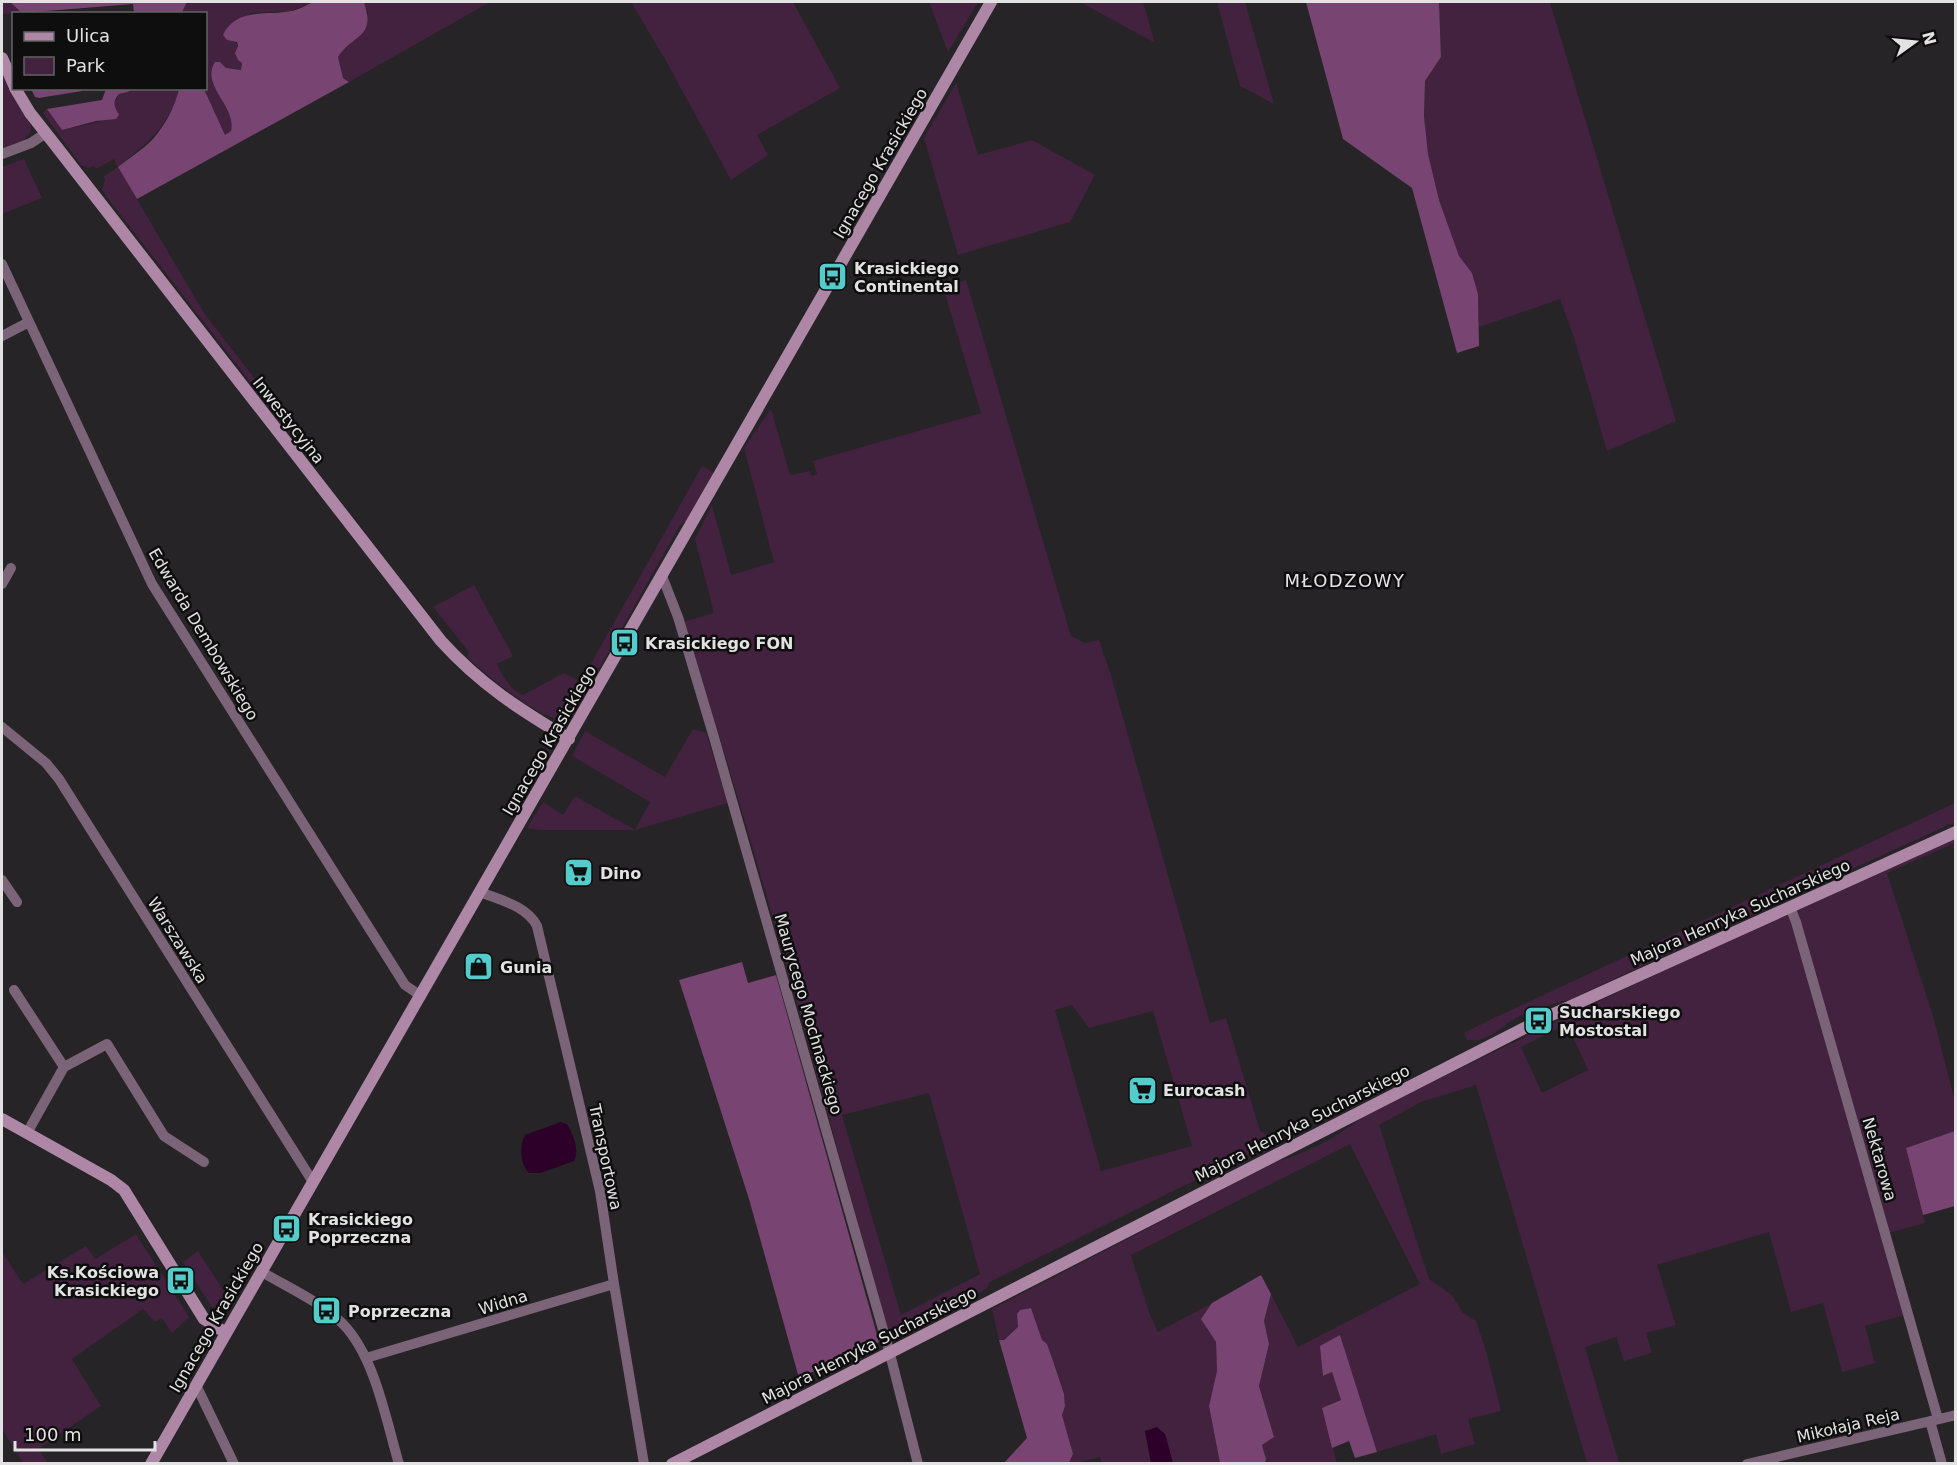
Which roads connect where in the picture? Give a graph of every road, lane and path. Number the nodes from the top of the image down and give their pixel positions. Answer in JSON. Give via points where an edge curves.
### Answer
{"nodes":[{"id":1,"x":991,"y":2,"type":"edge"},
{"id":2,"x":2,"y":58,"type":"edge"},
{"id":3,"x":12,"y":82,"type":"edge"},
{"id":4,"x":16,"y":90,"type":"edge"},
{"id":5,"x":46,"y":133,"type":"junction"},
{"id":6,"x":2,"y":154,"type":"edge"},
{"id":7,"x":2,"y":264,"type":"edge"},
{"id":8,"x":29,"y":322,"type":"junction"},
{"id":9,"x":2,"y":336,"type":"edge"},
{"id":10,"x":11,"y":568,"type":"dead end"},
{"id":11,"x":662,"y":576,"type":"junction"},
{"id":12,"x":2,"y":584,"type":"edge"},
{"id":13,"x":2,"y":727,"type":"edge"},
{"id":14,"x":569,"y":739,"type":"junction"},
{"id":15,"x":1956,"y":832,"type":"edge"},
{"id":16,"x":2,"y":880,"type":"edge"},
{"id":17,"x":480,"y":892,"type":"junction"},
{"id":18,"x":17,"y":902,"type":"dead end"},
{"id":19,"x":1790,"y":907,"type":"junction"},
{"id":20,"x":14,"y":990,"type":"dead end"},
{"id":21,"x":421,"y":996,"type":"junction"},
{"id":22,"x":64,"y":1067,"type":"junction"},
{"id":23,"x":2,"y":1119,"type":"edge"},
{"id":24,"x":27,"y":1133,"type":"junction"},
{"id":25,"x":204,"y":1162,"type":"dead end"},
{"id":26,"x":313,"y":1182,"type":"junction"},
{"id":27,"x":262,"y":1272,"type":"junction"},
{"id":28,"x":614,"y":1284,"type":"junction"},
{"id":29,"x":226,"y":1333,"type":"junction"},
{"id":30,"x":890,"y":1353,"type":"junction"},
{"id":31,"x":366,"y":1358,"type":"junction"},
{"id":32,"x":196,"y":1385,"type":"junction"},
{"id":33,"x":1956,"y":1415,"type":"edge"},
{"id":34,"x":1934,"y":1420,"type":"junction"},
{"id":35,"x":151,"y":1464,"type":"edge"},
{"id":36,"x":234,"y":1464,"type":"edge"},
{"id":37,"x":399,"y":1464,"type":"edge"},
{"id":38,"x":644,"y":1464,"type":"edge"},
{"id":39,"x":672,"y":1464,"type":"edge"},
{"id":40,"x":918,"y":1464,"type":"edge"},
{"id":41,"x":1747,"y":1464,"type":"edge"},
{"id":42,"x":1942,"y":1464,"type":"edge"}],
"edges":[{"from":1,"to":11,"type":"street","name":"Ignacego Krasickiego"},
{"from":2,"to":3,"type":"street","name":"Inwestycyjna"},
{"from":4,"to":5,"type":"street","name":"Inwestycyjna"},
{"from":5,"to":6,"type":"street"},
{"from":5,"to":14,"type":"street","name":"Inwestycyjna","via":[[441,641],[477,678]]},
{"from":7,"to":8,"type":"street","name":"Edwarda Dembowskiego"},
{"from":8,"to":9,"type":"street"},
{"from":8,"to":21,"type":"street","name":"Edwarda Dembowskiego","via":[[152,584],[405,985]]},
{"from":10,"to":12,"type":"street"},
{"from":11,"to":14,"type":"street","name":"Ignacego Krasickiego"},
{"from":11,"to":30,"type":"street","name":"Maurycego Mochnackiego","via":[[713,734]]},
{"from":13,"to":26,"type":"street","name":"Warszawska","via":[[59,778]]},
{"from":14,"to":17,"type":"street","name":"Ignacego Krasickiego"},
{"from":15,"to":19,"type":"street","name":"Majora Henryka Sucharskiego"},
{"from":16,"to":18,"type":"street"},
{"from":17,"to":21,"type":"street","name":"Ignacego Krasickiego"},
{"from":17,"to":28,"type":"street","name":"Transportowa","via":[[524,911],[537,926],[600,1191]]},
{"from":19,"to":30,"type":"street","name":"Majora Henryka Sucharskiego","via":[[1538,1021]]},
{"from":19,"to":34,"type":"street","name":"Nektarowa"},
{"from":20,"to":22,"type":"street"},
{"from":21,"to":26,"type":"street","name":"Ignacego Krasickiego"},
{"from":22,"to":24,"type":"street"},
{"from":22,"to":25,"type":"street","via":[[107,1044],[164,1136]]},
{"from":23,"to":24,"type":"street"},
{"from":24,"to":29,"type":"street","via":[[124,1190],[204,1319]]},
{"from":26,"to":27,"type":"street","name":"Ignacego Krasickiego"},
{"from":27,"to":29,"type":"street","name":"Ignacego Krasickiego"},
{"from":27,"to":31,"type":"street","via":[[327,1311],[354,1337]]},
{"from":28,"to":31,"type":"street","name":"Widna"},
{"from":28,"to":38,"type":"street","name":"Transportowa"},
{"from":29,"to":32,"type":"street","name":"Ignacego Krasickiego"},
{"from":30,"to":39,"type":"street","name":"Majora Henryka Sucharskiego"},
{"from":30,"to":40,"type":"street","name":"Maurycego Mochnackiego"},
{"from":31,"to":37,"type":"street"},
{"from":32,"to":35,"type":"street","name":"Ignacego Krasickiego"},
{"from":32,"to":36,"type":"street"},
{"from":33,"to":34,"type":"street","name":"Mikołaja Reja"},
{"from":34,"to":41,"type":"street","name":"Mikołaja Reja"},
{"from":34,"to":42,"type":"street","name":"Nektarowa"}]}
